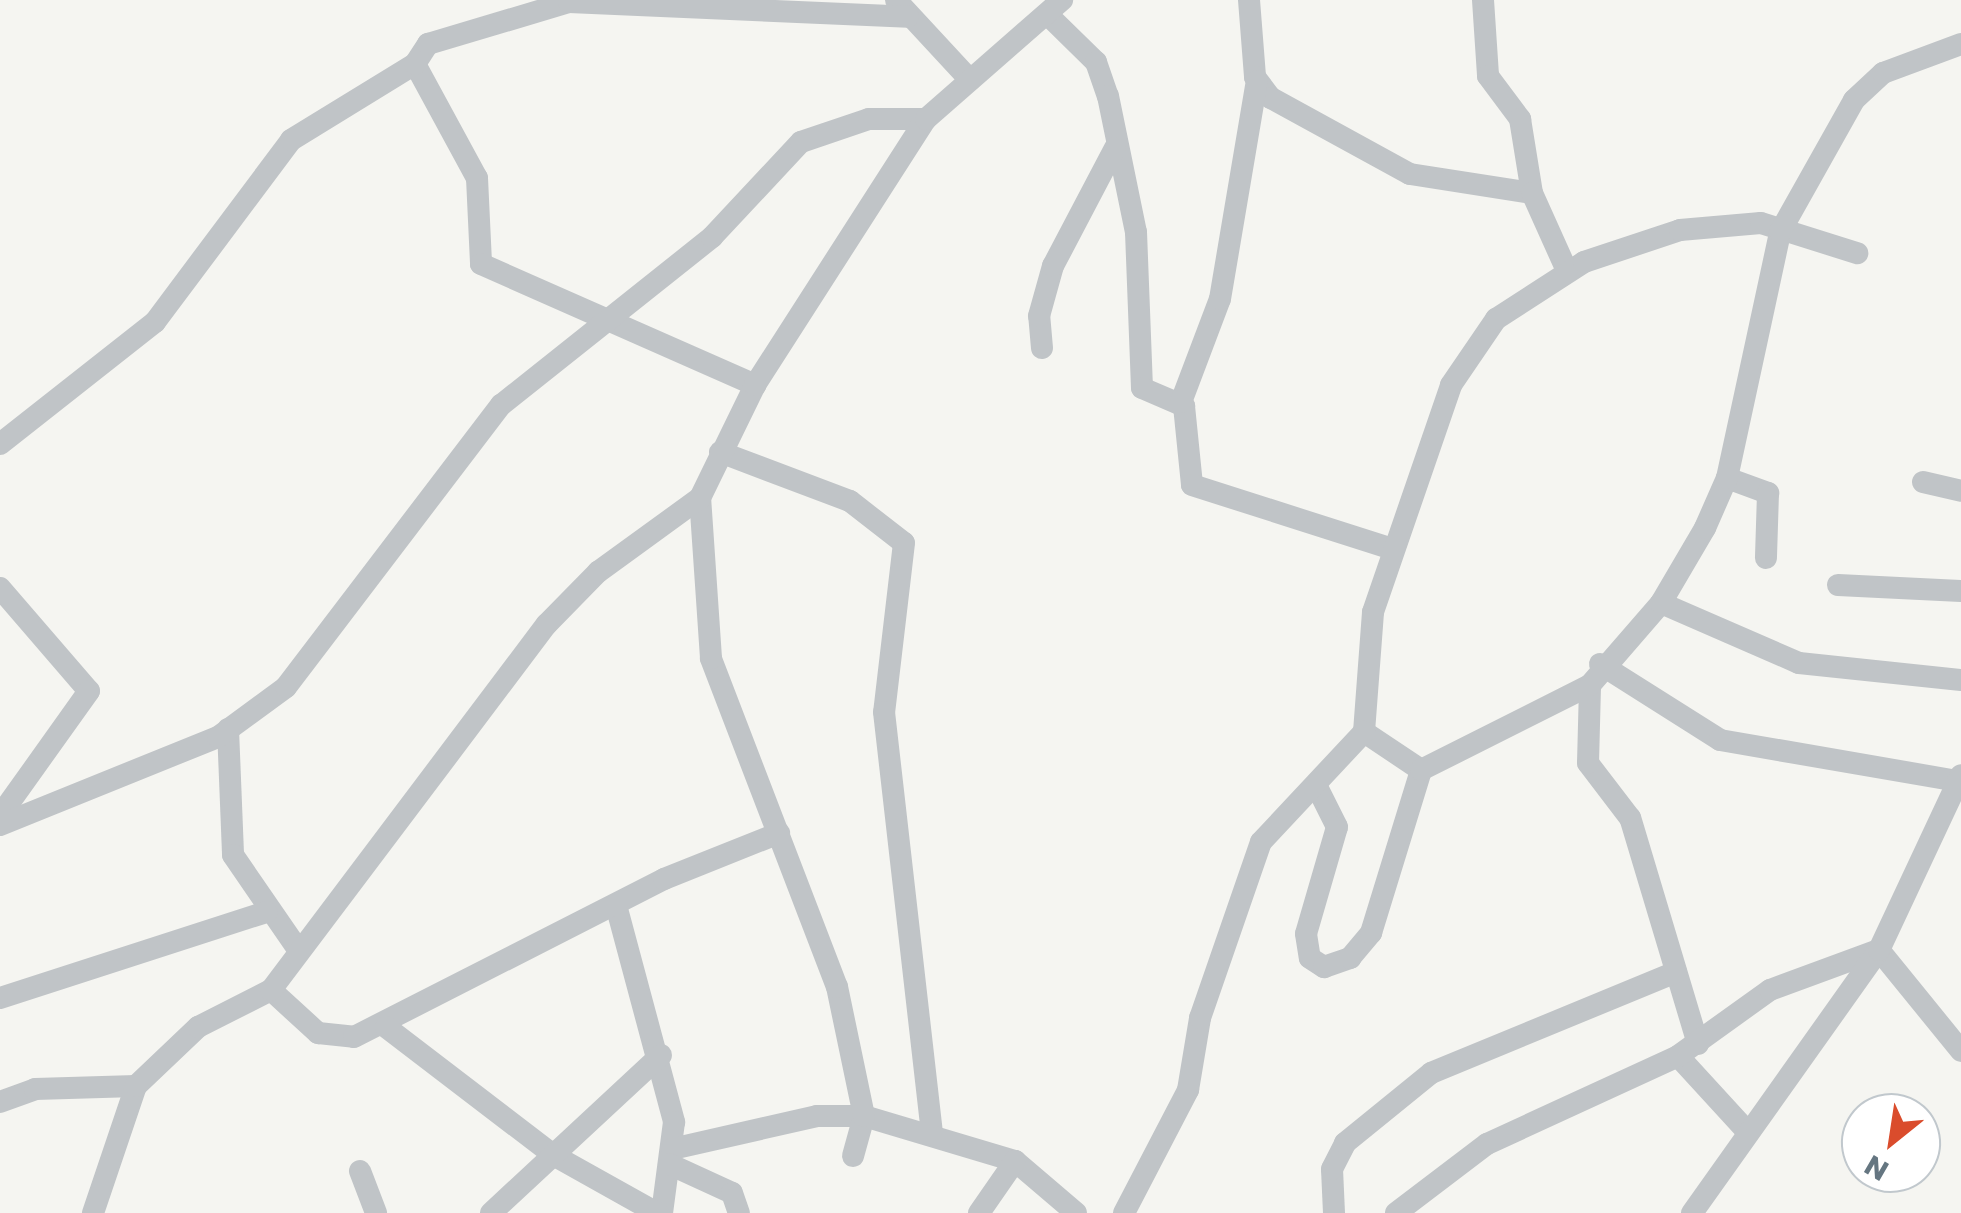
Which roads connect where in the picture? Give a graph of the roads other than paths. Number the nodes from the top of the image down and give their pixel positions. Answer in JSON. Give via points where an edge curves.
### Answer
{"nodes":[{"id":1,"x":1249,"y":0,"type":"edge"},
{"id":2,"x":1483,"y":0,"type":"edge"},
{"id":3,"x":902,"y":9,"type":"edge"},
{"id":4,"x":1056,"y":9,"type":"edge"},
{"id":5,"x":1961,"y":44,"type":"edge"},
{"id":6,"x":415,"y":64,"type":"junction"},
{"id":7,"x":970,"y":80,"type":"junction"},
{"id":8,"x":1257,"y":81,"type":"junction"},
{"id":9,"x":926,"y":118,"type":"junction"},
{"id":10,"x":1115,"y":148,"type":"junction"},
{"id":11,"x":1532,"y":193,"type":"junction"},
{"id":12,"x":1780,"y":232,"type":"junction"},
{"id":13,"x":1858,"y":253,"type":"dead end"},
{"id":14,"x":1568,"y":271,"type":"junction"},
{"id":15,"x":610,"y":321,"type":"junction"},
{"id":16,"x":1042,"y":348,"type":"dead end"},
{"id":17,"x":756,"y":386,"type":"junction"},
{"id":18,"x":1181,"y":402,"type":"junction"},
{"id":19,"x":0,"y":444,"type":"edge"},
{"id":20,"x":720,"y":452,"type":"junction"},
{"id":21,"x":1727,"y":478,"type":"junction"},
{"id":22,"x":1923,"y":482,"type":"dead end"},
{"id":23,"x":1961,"y":492,"type":"edge"},
{"id":24,"x":700,"y":498,"type":"junction"},
{"id":25,"x":1390,"y":548,"type":"junction"},
{"id":26,"x":1766,"y":558,"type":"dead end"},
{"id":27,"x":1838,"y":584,"type":"dead end"},
{"id":28,"x":0,"y":588,"type":"edge"},
{"id":29,"x":1961,"y":591,"type":"edge"},
{"id":30,"x":1661,"y":603,"type":"junction"},
{"id":31,"x":1595,"y":674,"type":"junction"},
{"id":32,"x":1961,"y":680,"type":"edge"},
{"id":33,"x":1364,"y":732,"type":"junction"},
{"id":34,"x":223,"y":733,"type":"junction"},
{"id":35,"x":1421,"y":770,"type":"junction"},
{"id":36,"x":1959,"y":778,"type":"edge"},
{"id":37,"x":1316,"y":785,"type":"junction"},
{"id":38,"x":0,"y":816,"type":"edge"},
{"id":39,"x":0,"y":824,"type":"edge"},
{"id":40,"x":779,"y":833,"type":"junction"},
{"id":41,"x":616,"y":906,"type":"junction"},
{"id":42,"x":266,"y":912,"type":"junction"},
{"id":43,"x":1879,"y":950,"type":"junction"},
{"id":44,"x":299,"y":951,"type":"junction"},
{"id":45,"x":1676,"y":972,"type":"junction"},
{"id":46,"x":271,"y":990,"type":"junction"},
{"id":47,"x":0,"y":998,"type":"edge"},
{"id":48,"x":386,"y":1026,"type":"junction"},
{"id":49,"x":1698,"y":1044,"type":"junction"},
{"id":50,"x":1961,"y":1051,"type":"edge"},
{"id":51,"x":661,"y":1054,"type":"junction"},
{"id":52,"x":1678,"y":1056,"type":"junction"},
{"id":53,"x":136,"y":1086,"type":"junction"},
{"id":54,"x":0,"y":1102,"type":"edge"},
{"id":55,"x":864,"y":1116,"type":"junction"},
{"id":56,"x":1744,"y":1128,"type":"junction"},
{"id":57,"x":932,"y":1131,"type":"junction"},
{"id":58,"x":555,"y":1156,"type":"junction"},
{"id":59,"x":852,"y":1156,"type":"dead end"},
{"id":60,"x":671,"y":1157,"type":"junction"},
{"id":61,"x":1015,"y":1161,"type":"junction"},
{"id":62,"x":360,"y":1171,"type":"dead end"},
{"id":63,"x":93,"y":1213,"type":"edge"},
{"id":64,"x":376,"y":1213,"type":"edge"},
{"id":65,"x":491,"y":1213,"type":"edge"},
{"id":66,"x":659,"y":1213,"type":"edge"},
{"id":67,"x":739,"y":1213,"type":"edge"},
{"id":68,"x":980,"y":1213,"type":"edge"},
{"id":69,"x":1076,"y":1213,"type":"edge"},
{"id":70,"x":1124,"y":1213,"type":"edge"},
{"id":71,"x":1334,"y":1213,"type":"edge"},
{"id":72,"x":1396,"y":1213,"type":"edge"},
{"id":73,"x":1692,"y":1213,"type":"edge"}],
"edges":[{"from":1,"to":8,"type":"street"},
{"from":2,"to":11,"type":"street","via":[[1488,76],[1520,119]]},
{"from":3,"to":6,"type":"street","via":[[569,2],[428,44]]},
{"from":3,"to":7,"type":"street"},
{"from":4,"to":7,"type":"street"},
{"from":4,"to":10,"type":"street","via":[[1096,62]]},
{"from":5,"to":12,"type":"street","via":[[1868,82]]},
{"from":6,"to":15,"type":"street","via":[[477,178],[482,264]]},
{"from":6,"to":19,"type":"street","via":[[291,140],[155,322]]},
{"from":7,"to":9,"type":"street"},
{"from":8,"to":11,"type":"street","via":[[1271,98],[1410,174]]},
{"from":8,"to":18,"type":"street","via":[[1220,299]]},
{"from":9,"to":15,"type":"street","via":[[869,119],[801,142],[712,238]]},
{"from":9,"to":17,"type":"street"},
{"from":10,"to":16,"type":"street","via":[[1053,266],[1039,316]]},
{"from":10,"to":18,"type":"street","via":[[1136,232],[1142,388]]},
{"from":11,"to":14,"type":"street"},
{"from":12,"to":13,"type":"street"},
{"from":12,"to":14,"type":"street","via":[[1748,223],[1680,230]]},
{"from":12,"to":21,"type":"street"},
{"from":14,"to":25,"type":"street","via":[[1505,311],[1467,355]]},
{"from":15,"to":17,"type":"street"},
{"from":15,"to":34,"type":"street","via":[[480,426],[304,667]]},
{"from":17,"to":20,"type":"street"},
{"from":18,"to":25,"type":"street","via":[[1196,490],[1282,507]]},
{"from":20,"to":24,"type":"street"},
{"from":20,"to":57,"type":"street","via":[[850,501],[904,544],[884,712]]},
{"from":21,"to":26,"type":"street","via":[[1768,493]]},
{"from":21,"to":30,"type":"street"},
{"from":22,"to":23,"type":"street"},
{"from":24,"to":40,"type":"street","via":[[711,658]]},
{"from":24,"to":44,"type":"street","via":[[598,572],[546,624]]},
{"from":25,"to":33,"type":"street","via":[[1373,612]]},
{"from":27,"to":29,"type":"street"},
{"from":28,"to":38,"type":"street","via":[[89,691]]},
{"from":30,"to":31,"type":"street"},
{"from":30,"to":32,"type":"street","via":[[1799,663]]},
{"from":31,"to":35,"type":"street"},
{"from":31,"to":36,"type":"street","via":[[1720,740]]},
{"from":31,"to":45,"type":"street","via":[[1588,764],[1630,818]]},
{"from":33,"to":35,"type":"street"},
{"from":33,"to":37,"type":"street"},
{"from":34,"to":39,"type":"street"},
{"from":34,"to":42,"type":"street","via":[[226,834]]},
{"from":35,"to":37,"type":"street","via":[[1372,932],[1350,958],[1324,967],[1310,958],[1306,934],[1337,828]]},
{"from":36,"to":43,"type":"street"},
{"from":37,"to":70,"type":"street","via":[[1261,842],[1200,1018],[1184,1101]]},
{"from":40,"to":41,"type":"street"},
{"from":40,"to":55,"type":"street","via":[[837,987]]},
{"from":41,"to":48,"type":"street"},
{"from":41,"to":51,"type":"street"},
{"from":42,"to":44,"type":"street"},
{"from":42,"to":47,"type":"street"},
{"from":43,"to":49,"type":"street","via":[[1770,990]]},
{"from":43,"to":50,"type":"street"},
{"from":43,"to":56,"type":"street"},
{"from":44,"to":46,"type":"street"},
{"from":45,"to":49,"type":"street"},
{"from":45,"to":71,"type":"street","via":[[1432,1073],[1345,1142],[1332,1169]]},
{"from":46,"to":48,"type":"street","via":[[329,1039]]},
{"from":46,"to":53,"type":"street","via":[[198,1027]]},
{"from":48,"to":58,"type":"street"},
{"from":49,"to":52,"type":"street"},
{"from":51,"to":58,"type":"street"},
{"from":51,"to":60,"type":"street"},
{"from":52,"to":56,"type":"street"},
{"from":52,"to":72,"type":"street","via":[[1486,1144]]},
{"from":53,"to":54,"type":"street","via":[[35,1089]]},
{"from":53,"to":63,"type":"street"},
{"from":55,"to":57,"type":"street"},
{"from":55,"to":59,"type":"street"},
{"from":55,"to":60,"type":"street","via":[[817,1116]]},
{"from":56,"to":73,"type":"street"},
{"from":57,"to":61,"type":"street"},
{"from":58,"to":65,"type":"street"},
{"from":58,"to":66,"type":"street"},
{"from":60,"to":66,"type":"street"},
{"from":60,"to":67,"type":"street","via":[[732,1193]]},
{"from":61,"to":68,"type":"street"},
{"from":61,"to":69,"type":"street"},
{"from":62,"to":64,"type":"street"}]}
